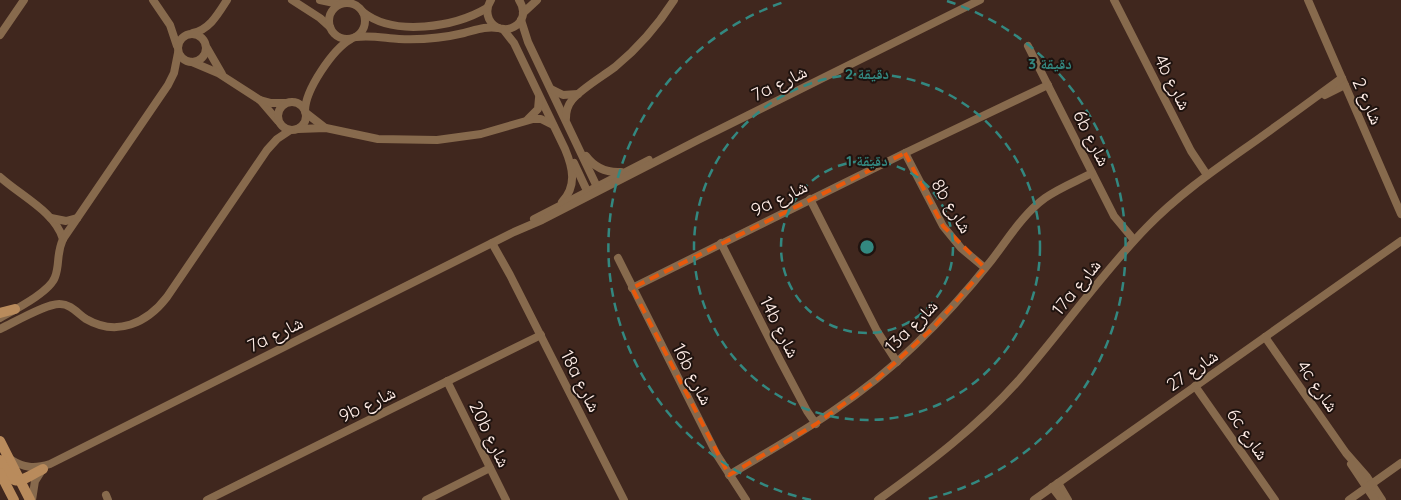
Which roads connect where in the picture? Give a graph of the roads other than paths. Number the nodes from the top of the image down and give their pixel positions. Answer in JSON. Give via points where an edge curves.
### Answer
{"nodes":[{"id":1,"x":24,"y":0,"type":"edge"},
{"id":2,"x":153,"y":0,"type":"edge"},
{"id":3,"x":227,"y":0,"type":"edge"},
{"id":4,"x":292,"y":0,"type":"edge"},
{"id":5,"x":320,"y":0,"type":"edge"},
{"id":6,"x":491,"y":0,"type":"edge"},
{"id":7,"x":519,"y":0,"type":"edge"},
{"id":8,"x":537,"y":0,"type":"edge"},
{"id":9,"x":674,"y":0,"type":"edge"},
{"id":10,"x":980,"y":0,"type":"edge"},
{"id":11,"x":1114,"y":0,"type":"edge"},
{"id":12,"x":1308,"y":0,"type":"edge"},
{"id":13,"x":339,"y":4,"type":"junction"},
{"id":14,"x":487,"y":8,"type":"junction"},
{"id":15,"x":363,"y":12,"type":"junction"},
{"id":16,"x":522,"y":16,"type":"junction"},
{"id":17,"x":167,"y":20,"type":"junction"},
{"id":18,"x":330,"y":28,"type":"junction"},
{"id":19,"x":501,"y":29,"type":"junction"},
{"id":20,"x":192,"y":33,"type":"junction"},
{"id":21,"x":0,"y":34,"type":"edge"},
{"id":22,"x":354,"y":38,"type":"junction"},
{"id":23,"x":1028,"y":46,"type":"dead end"},
{"id":24,"x":207,"y":48,"type":"junction"},
{"id":25,"x":178,"y":50,"type":"junction"},
{"id":26,"x":192,"y":62,"type":"junction"},
{"id":27,"x":225,"y":78,"type":"junction"},
{"id":28,"x":1343,"y":81,"type":"junction"},
{"id":29,"x":1048,"y":85,"type":"junction"},
{"id":30,"x":551,"y":89,"type":"junction"},
{"id":31,"x":578,"y":94,"type":"junction"},
{"id":32,"x":539,"y":95,"type":"junction"},
{"id":33,"x":260,"y":100,"type":"junction"},
{"id":34,"x":289,"y":102,"type":"junction"},
{"id":35,"x":305,"y":112,"type":"junction"},
{"id":36,"x":528,"y":119,"type":"junction"},
{"id":37,"x":566,"y":119,"type":"junction"},
{"id":38,"x":278,"y":121,"type":"junction"},
{"id":39,"x":553,"y":125,"type":"junction"},
{"id":40,"x":326,"y":128,"type":"junction"},
{"id":41,"x":298,"y":129,"type":"junction"},
{"id":42,"x":289,"y":131,"type":"junction"},
{"id":43,"x":698,"y":140,"type":"junction"},
{"id":44,"x":578,"y":144,"type":"junction"},
{"id":45,"x":565,"y":149,"type":"junction"},
{"id":46,"x":904,"y":153,"type":"junction"},
{"id":47,"x":626,"y":172,"type":"junction"},
{"id":48,"x":1092,"y":174,"type":"junction"},
{"id":49,"x":1207,"y":175,"type":"junction"},
{"id":50,"x":0,"y":177,"type":"edge"},
{"id":51,"x":598,"y":188,"type":"junction"},
{"id":52,"x":588,"y":193,"type":"junction"},
{"id":53,"x":810,"y":199,"type":"junction"},
{"id":54,"x":559,"y":204,"type":"junction"},
{"id":55,"x":1401,"y":214,"type":"edge"},
{"id":56,"x":51,"y":218,"type":"junction"},
{"id":57,"x":77,"y":218,"type":"junction"},
{"id":58,"x":514,"y":232,"type":"junction"},
{"id":59,"x":63,"y":240,"type":"junction"},
{"id":60,"x":1134,"y":240,"type":"junction"},
{"id":61,"x":1401,"y":241,"type":"edge"},
{"id":62,"x":495,"y":242,"type":"junction"},
{"id":63,"x":721,"y":243,"type":"junction"},
{"id":64,"x":1401,"y":247,"type":"edge"},
{"id":65,"x":618,"y":258,"type":"dead end"},
{"id":66,"x":1368,"y":264,"type":"junction"},
{"id":67,"x":985,"y":268,"type":"junction"},
{"id":68,"x":632,"y":288,"type":"junction"},
{"id":69,"x":15,"y":309,"type":"junction"},
{"id":70,"x":0,"y":313,"type":"edge"},
{"id":71,"x":0,"y":318,"type":"edge"},
{"id":72,"x":0,"y":329,"type":"edge"},
{"id":73,"x":541,"y":335,"type":"junction"},
{"id":74,"x":1265,"y":337,"type":"junction"},
{"id":75,"x":897,"y":362,"type":"junction"},
{"id":76,"x":447,"y":381,"type":"junction"},
{"id":77,"x":1195,"y":386,"type":"junction"},
{"id":78,"x":816,"y":424,"type":"junction"},
{"id":79,"x":0,"y":441,"type":"edge"},
{"id":80,"x":5,"y":460,"type":"edge"},
{"id":81,"x":1401,"y":463,"type":"edge"},
{"id":82,"x":46,"y":466,"type":"junction"},
{"id":83,"x":490,"y":468,"type":"junction"},
{"id":84,"x":0,"y":473,"type":"edge"},
{"id":85,"x":729,"y":475,"type":"junction"},
{"id":86,"x":20,"y":480,"type":"junction"},
{"id":87,"x":1055,"y":485,"type":"junction"},
{"id":88,"x":1369,"y":486,"type":"junction"},
{"id":89,"x":218,"y":498,"type":"edge"},
{"id":90,"x":14,"y":500,"type":"edge"},
{"id":91,"x":31,"y":500,"type":"edge"},
{"id":92,"x":207,"y":500,"type":"edge"},
{"id":93,"x":426,"y":500,"type":"edge"},
{"id":94,"x":506,"y":500,"type":"edge"},
{"id":95,"x":624,"y":500,"type":"edge"},
{"id":96,"x":746,"y":500,"type":"edge"},
{"id":97,"x":878,"y":500,"type":"edge"},
{"id":98,"x":1034,"y":500,"type":"edge"},
{"id":99,"x":1062,"y":500,"type":"edge"},
{"id":100,"x":1068,"y":500,"type":"edge"},
{"id":101,"x":1275,"y":500,"type":"edge"},
{"id":102,"x":1348,"y":500,"type":"edge"},
{"id":103,"x":1375,"y":500,"type":"edge"},
{"id":104,"x":1382,"y":500,"type":"edge"}],
"edges":[{"from":1,"to":21,"type":"street"},
{"from":2,"to":17,"type":"street"},
{"from":3,"to":20,"type":"street","via":[[211,23]]},
{"from":4,"to":18,"type":"street"},
{"from":5,"to":13,"type":"street"},
{"from":6,"to":14,"type":"street"},
{"from":7,"to":16,"type":"street"},
{"from":8,"to":16,"type":"street"},
{"from":9,"to":31,"type":"street","via":[[636,47]]},
{"from":10,"to":43,"type":"street","name":"7a شارع"},
{"from":11,"to":49,"type":"street","name":"4b شارع","via":[[1191,152]]},
{"from":12,"to":28,"type":"street","name":"شارع 2"},
{"from":13,"to":15,"type":"street","via":[[350,3]]},
{"from":13,"to":18,"type":"street","via":[[329,17]]},
{"from":14,"to":15,"type":"street","via":[[460,20],[421,26],[380,22]]},
{"from":14,"to":19,"type":"street","via":[[488,18]]},
{"from":15,"to":22,"type":"street","via":[[365,26]]},
{"from":16,"to":19,"type":"street","via":[[514,27]]},
{"from":16,"to":30,"type":"street","via":[[526,37]]},
{"from":17,"to":20,"type":"street","via":[[180,30]]},
{"from":17,"to":25,"type":"street"},
{"from":18,"to":22,"type":"street","via":[[339,37]]},
{"from":19,"to":22,"type":"street","via":[[486,28],[421,39]]},
{"from":19,"to":32,"type":"street","via":[[514,43]]},
{"from":20,"to":24,"type":"street","via":[[204,40]]},
{"from":20,"to":25,"type":"street","via":[[182,38]]},
{"from":22,"to":35,"type":"street","via":[[336,52],[311,87]]},
{"from":23,"to":29,"type":"street","name":"6b شارع"},
{"from":24,"to":26,"type":"street","via":[[201,60]]},
{"from":24,"to":27,"type":"street"},
{"from":25,"to":26,"type":"street","via":[[184,60]]},
{"from":25,"to":57,"type":"street","via":[[168,85]]},
{"from":26,"to":27,"type":"street"},
{"from":27,"to":33,"type":"street"},
{"from":28,"to":49,"type":"street","name":"17a شارع"},
{"from":28,"to":55,"type":"street","name":"شارع 2"},
{"from":29,"to":46,"type":"street","name":"9a شارع"},
{"from":29,"to":48,"type":"street","name":"6b شارع"},
{"from":30,"to":31,"type":"street","via":[[564,95]]},
{"from":30,"to":37,"type":"street"},
{"from":31,"to":37,"type":"street","via":[[569,105]]},
{"from":32,"to":36,"type":"street","via":[[538,108]]},
{"from":32,"to":39,"type":"street"},
{"from":33,"to":34,"type":"street"},
{"from":33,"to":38,"type":"street"},
{"from":34,"to":35,"type":"street","via":[[298,104]]},
{"from":34,"to":38,"type":"street","via":[[278,112]]},
{"from":35,"to":40,"type":"street"},
{"from":35,"to":41,"type":"street","via":[[305,122]]},
{"from":36,"to":39,"type":"street","via":[[542,119]]},
{"from":36,"to":40,"type":"street","via":[[481,134],[437,140],[378,139]]},
{"from":37,"to":44,"type":"street"},
{"from":38,"to":42,"type":"street"},
{"from":39,"to":45,"type":"street"},
{"from":40,"to":41,"type":"street"},
{"from":41,"to":42,"type":"street"},
{"from":42,"to":72,"type":"street","via":[[267,150],[167,297],[152,314],[131,325],[108,326],[86,319],[66,305],[54,304]]},
{"from":43,"to":47,"type":"street","name":"7a شارع"},
{"from":43,"to":51,"type":"street","name":"7a شارع"},
{"from":44,"to":47,"type":"street","via":[[587,159],[597,167],[608,172]]},
{"from":44,"to":51,"type":"street"},
{"from":45,"to":52,"type":"street"},
{"from":45,"to":54,"type":"street","via":[[573,178],[567,196]]},
{"from":46,"to":53,"type":"street","name":"9a شارع"},
{"from":46,"to":67,"type":"street","name":"8b شارع","via":[[943,226],[961,248]]},
{"from":47,"to":51,"type":"street","name":"7a شارع"},
{"from":48,"to":60,"type":"street","name":"6b شارع","via":[[1114,216]]},
{"from":48,"to":67,"type":"street","name":"13a شارع","via":[[1035,206]]},
{"from":49,"to":60,"type":"street","name":"17a شارع"},
{"from":50,"to":56,"type":"street"},
{"from":51,"to":52,"type":"street","name":"7a شارع"},
{"from":52,"to":54,"type":"street","name":"7a شارع"},
{"from":52,"to":58,"type":"street","name":"7a شارع"},
{"from":53,"to":63,"type":"street","name":"9a شارع"},
{"from":53,"to":75,"type":"street","via":[[877,331]]},
{"from":54,"to":58,"type":"street","name":"7a شارع"},
{"from":56,"to":57,"type":"street","via":[[61,221]]},
{"from":56,"to":59,"type":"street"},
{"from":57,"to":59,"type":"street"},
{"from":58,"to":62,"type":"street","name":"7a شارع"},
{"from":59,"to":69,"type":"street","via":[[52,284]]},
{"from":60,"to":97,"type":"street","name":"17a شارع","via":[[999,402],[955,442]]},
{"from":61,"to":66,"type":"street","name":"شارع 27"},
{"from":62,"to":73,"type":"street","name":"18a شارع"},
{"from":62,"to":82,"type":"street","name":"7a شارع"},
{"from":63,"to":68,"type":"street","name":"9a شارع"},
{"from":63,"to":78,"type":"street","name":"14b شارع"},
{"from":64,"to":66,"type":"street","name":"شارع 27"},
{"from":65,"to":68,"type":"street","name":"16b شارع"},
{"from":66,"to":74,"type":"street","name":"شارع 27"},
{"from":67,"to":75,"type":"street","name":"13a شارع","via":[[933,328]]},
{"from":68,"to":85,"type":"street","name":"16b شارع"},
{"from":69,"to":70,"type":"street"},
{"from":69,"to":71,"type":"street"},
{"from":73,"to":76,"type":"street","name":"9b شارع"},
{"from":73,"to":95,"type":"street","name":"18a شارع"},
{"from":74,"to":77,"type":"street","name":"شارع 27"},
{"from":74,"to":88,"type":"street","name":"4c شارع"},
{"from":75,"to":78,"type":"street","name":"13a شارع"},
{"from":76,"to":83,"type":"street","name":"20b شارع"},
{"from":76,"to":89,"type":"street","name":"9b شارع"},
{"from":77,"to":87,"type":"street","name":"شارع 27"},
{"from":77,"to":101,"type":"street","name":"6c شارع"},
{"from":78,"to":85,"type":"street","name":"13a شارع"},
{"from":79,"to":80,"type":"street"},
{"from":80,"to":82,"type":"street","name":"7a شارع","via":[[31,468]]},
{"from":80,"to":86,"type":"street"},
{"from":81,"to":88,"type":"street"},
{"from":82,"to":86,"type":"street"},
{"from":82,"to":91,"type":"street","via":[[35,481]]},
{"from":83,"to":93,"type":"street"},
{"from":83,"to":94,"type":"street","name":"20b شارع"},
{"from":84,"to":90,"type":"street"},
{"from":85,"to":96,"type":"street","name":"16b شارع"},
{"from":86,"to":91,"type":"street"},
{"from":87,"to":98,"type":"street","name":"شارع 27"},
{"from":87,"to":99,"type":"street"},
{"from":87,"to":100,"type":"street"},
{"from":88,"to":102,"type":"street"},
{"from":88,"to":103,"type":"street","name":"4c شارع"},
{"from":88,"to":104,"type":"street","name":"4c شارع"},
{"from":89,"to":92,"type":"street","name":"9b شارع"}]}
